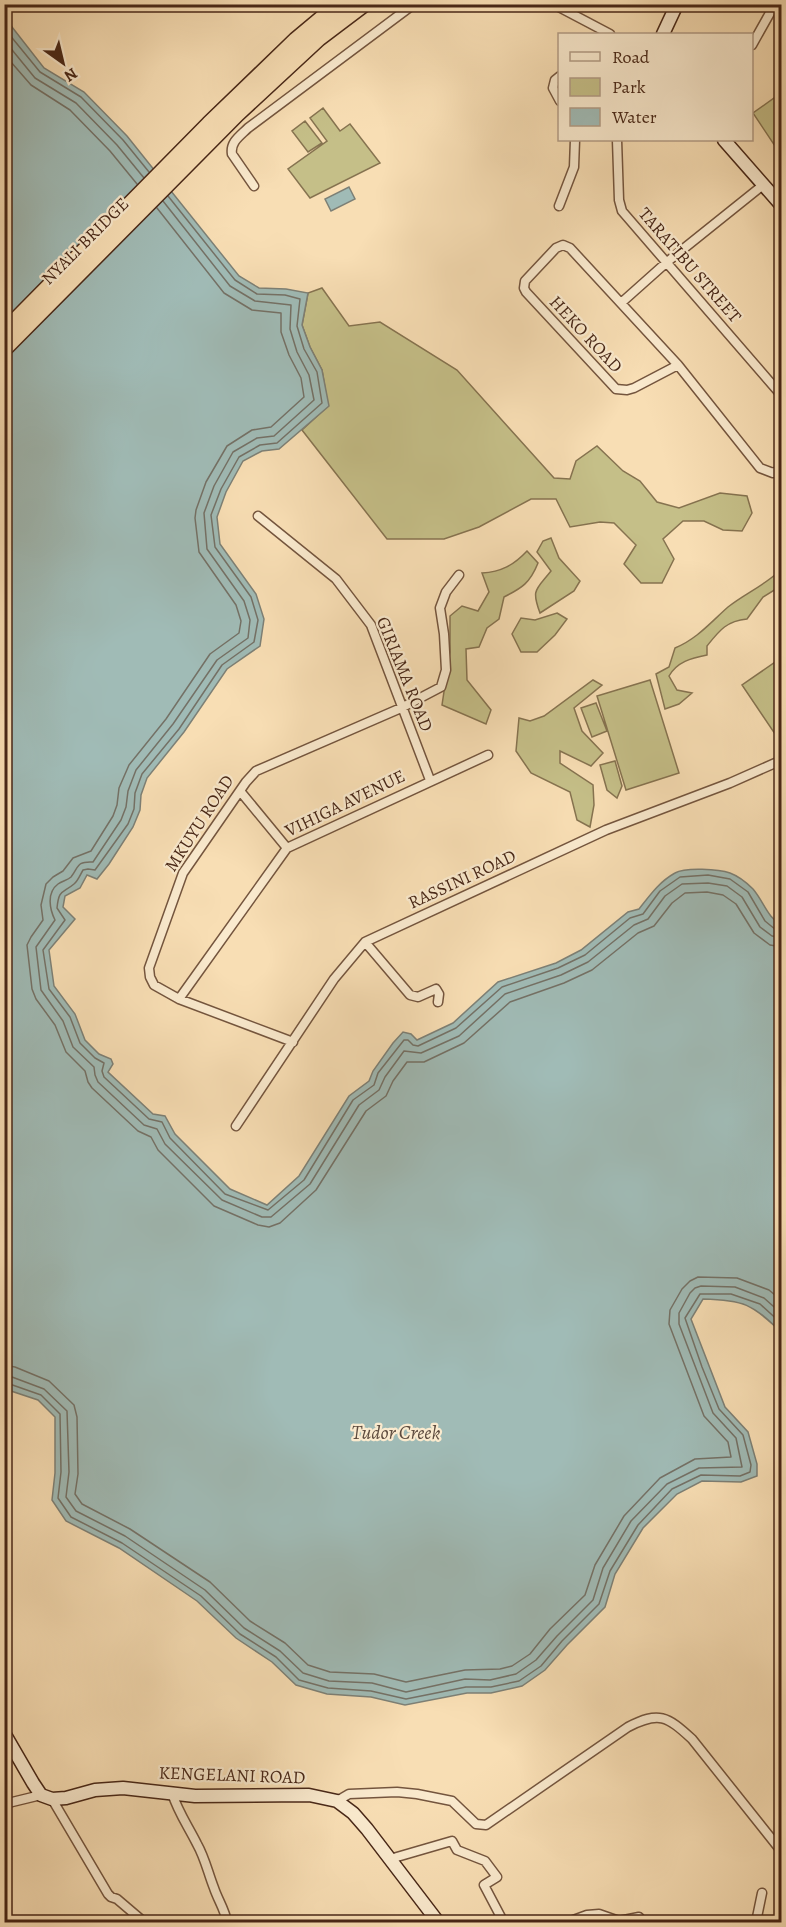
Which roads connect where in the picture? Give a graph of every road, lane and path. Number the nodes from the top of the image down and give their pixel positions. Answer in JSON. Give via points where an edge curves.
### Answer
{"nodes":[{"id":1,"x":339,"y":4,"type":"edge"},
{"id":2,"x":364,"y":4,"type":"edge"},
{"id":3,"x":414,"y":4,"type":"edge"},
{"id":4,"x":677,"y":4,"type":"edge"},
{"id":5,"x":775,"y":4,"type":"edge"},
{"id":6,"x":559,"y":6,"type":"edge"},
{"id":7,"x":668,"y":22,"type":"junction"},
{"id":8,"x":608,"y":33,"type":"edge"},
{"id":9,"x":653,"y":33,"type":"edge"},
{"id":10,"x":663,"y":33,"type":"edge"},
{"id":11,"x":753,"y":43,"type":"edge"},
{"id":12,"x":558,"y":78,"type":"edge"},
{"id":13,"x":558,"y":97,"type":"edge"},
{"id":14,"x":575,"y":141,"type":"edge"},
{"id":15,"x":618,"y":141,"type":"edge"},
{"id":16,"x":725,"y":141,"type":"edge"},
{"id":17,"x":188,"y":154,"type":"junction"},
{"id":18,"x":753,"y":174,"type":"junction"},
{"id":19,"x":254,"y":186,"type":"dead end"},
{"id":20,"x":772,"y":188,"type":"edge"},
{"id":21,"x":747,"y":196,"type":"junction"},
{"id":22,"x":782,"y":206,"type":"edge"},
{"id":23,"x":559,"y":207,"type":"dead end"},
{"id":24,"x":667,"y":262,"type":"junction"},
{"id":25,"x":621,"y":303,"type":"junction"},
{"id":26,"x":4,"y":332,"type":"edge"},
{"id":27,"x":4,"y":349,"type":"edge"},
{"id":28,"x":678,"y":364,"type":"junction"},
{"id":29,"x":782,"y":396,"type":"edge"},
{"id":30,"x":782,"y":470,"type":"edge"},
{"id":31,"x":258,"y":516,"type":"dead end"},
{"id":32,"x":459,"y":575,"type":"dead end"},
{"id":33,"x":401,"y":708,"type":"junction"},
{"id":34,"x":488,"y":755,"type":"dead end"},
{"id":35,"x":782,"y":760,"type":"edge"},
{"id":36,"x":430,"y":780,"type":"junction"},
{"id":37,"x":240,"y":790,"type":"junction"},
{"id":38,"x":287,"y":848,"type":"junction"},
{"id":39,"x":364,"y":942,"type":"junction"},
{"id":40,"x":179,"y":999,"type":"junction"},
{"id":41,"x":438,"y":1002,"type":"dead end"},
{"id":42,"x":293,"y":1042,"type":"junction"},
{"id":43,"x":236,"y":1126,"type":"dead end"},
{"id":44,"x":4,"y":1733,"type":"edge"},
{"id":45,"x":172,"y":1793,"type":"junction"},
{"id":46,"x":47,"y":1797,"type":"junction"},
{"id":47,"x":337,"y":1801,"type":"junction"},
{"id":48,"x":4,"y":1804,"type":"edge"},
{"id":49,"x":782,"y":1852,"type":"edge"},
{"id":50,"x":390,"y":1859,"type":"junction"},
{"id":51,"x":762,"y":1893,"type":"dead end"},
{"id":52,"x":503,"y":1921,"type":"edge"},
{"id":53,"x":144,"y":1923,"type":"edge"},
{"id":54,"x":227,"y":1923,"type":"edge"},
{"id":55,"x":438,"y":1923,"type":"edge"},
{"id":56,"x":568,"y":1923,"type":"edge"},
{"id":57,"x":643,"y":1923,"type":"edge"},
{"id":58,"x":756,"y":1923,"type":"edge"}],
"edges":[{"from":1,"to":17,"type":"highway","via":[[296,40]]},
{"from":2,"to":17,"type":"highway"},
{"from":3,"to":19,"type":"street","via":[[236,139],[232,154]]},
{"from":4,"to":7,"type":"main road"},
{"from":5,"to":11,"type":"street"},
{"from":6,"to":8,"type":"street"},
{"from":7,"to":9,"type":"main road"},
{"from":7,"to":10,"type":"main road"},
{"from":12,"to":13,"type":"street","via":[[553,88]]},
{"from":14,"to":23,"type":"street","via":[[574,167]]},
{"from":15,"to":24,"type":"street","name":"TARATIBU STREET","via":[[621,209]]},
{"from":16,"to":18,"type":"main road"},
{"from":17,"to":26,"type":"highway","name":"NYALI BRIDGE"},
{"from":17,"to":27,"type":"highway","name":"NYALI BRIDGE"},
{"from":18,"to":20,"type":"main road"},
{"from":18,"to":21,"type":"street"},
{"from":20,"to":21,"type":"street"},
{"from":20,"to":22,"type":"main road"},
{"from":21,"to":24,"type":"street"},
{"from":24,"to":25,"type":"street"},
{"from":24,"to":29,"type":"street","name":"TARATIBU STREET"},
{"from":25,"to":28,"type":"street","name":"HEKO ROAD"},
{"from":25,"to":28,"type":"street","name":"HEKO ROAD","via":[[567,246],[556,248],[524,285],[546,315],[616,389],[634,388]]},
{"from":28,"to":30,"type":"street","via":[[760,468],[773,474]]},
{"from":31,"to":33,"type":"street","name":"GIRIAMA ROAD","via":[[336,579],[371,625]]},
{"from":32,"to":33,"type":"street","name":"MKUYU ROAD","via":[[440,608],[446,670],[441,687]]},
{"from":33,"to":36,"type":"street","name":"GIRIAMA ROAD"},
{"from":33,"to":37,"type":"street","name":"MKUYU ROAD","via":[[256,771]]},
{"from":34,"to":36,"type":"street","name":"VIHIGA AVENUE"},
{"from":35,"to":39,"type":"street","name":"RASSINI ROAD","via":[[606,830]]},
{"from":36,"to":38,"type":"street","name":"VIHIGA AVENUE"},
{"from":37,"to":38,"type":"street"},
{"from":37,"to":40,"type":"street","name":"MKUYU ROAD","via":[[183,873],[149,968],[154,985]]},
{"from":38,"to":40,"type":"street","name":"VIHIGA AVENUE"},
{"from":39,"to":41,"type":"street","via":[[410,995],[417,997],[435,988]]},
{"from":39,"to":42,"type":"street","name":"RASSINI ROAD"},
{"from":40,"to":42,"type":"street"},
{"from":42,"to":43,"type":"street","name":"RASSINI ROAD"},
{"from":44,"to":46,"type":"main road"},
{"from":45,"to":46,"type":"main road","name":"KENGELANI ROAD","via":[[110,1789],[66,1798]]},
{"from":45,"to":47,"type":"main road","name":"KENGELANI ROAD","via":[[309,1795]]},
{"from":45,"to":54,"type":"street","via":[[212,1877]]},
{"from":46,"to":48,"type":"street"},
{"from":46,"to":53,"type":"street","via":[[108,1894]]},
{"from":47,"to":49,"type":"street","via":[[349,1794],[417,1794],[452,1801],[476,1824],[486,1825],[628,1727],[659,1717],[692,1739]]},
{"from":47,"to":50,"type":"main road","via":[[353,1813]]},
{"from":50,"to":52,"type":"street","via":[[452,1841],[457,1850],[485,1861],[497,1877],[484,1885]]},
{"from":50,"to":55,"type":"main road"},
{"from":51,"to":58,"type":"street"},
{"from":56,"to":57,"type":"street","via":[[599,1914],[620,1921],[639,1917]]}]}
